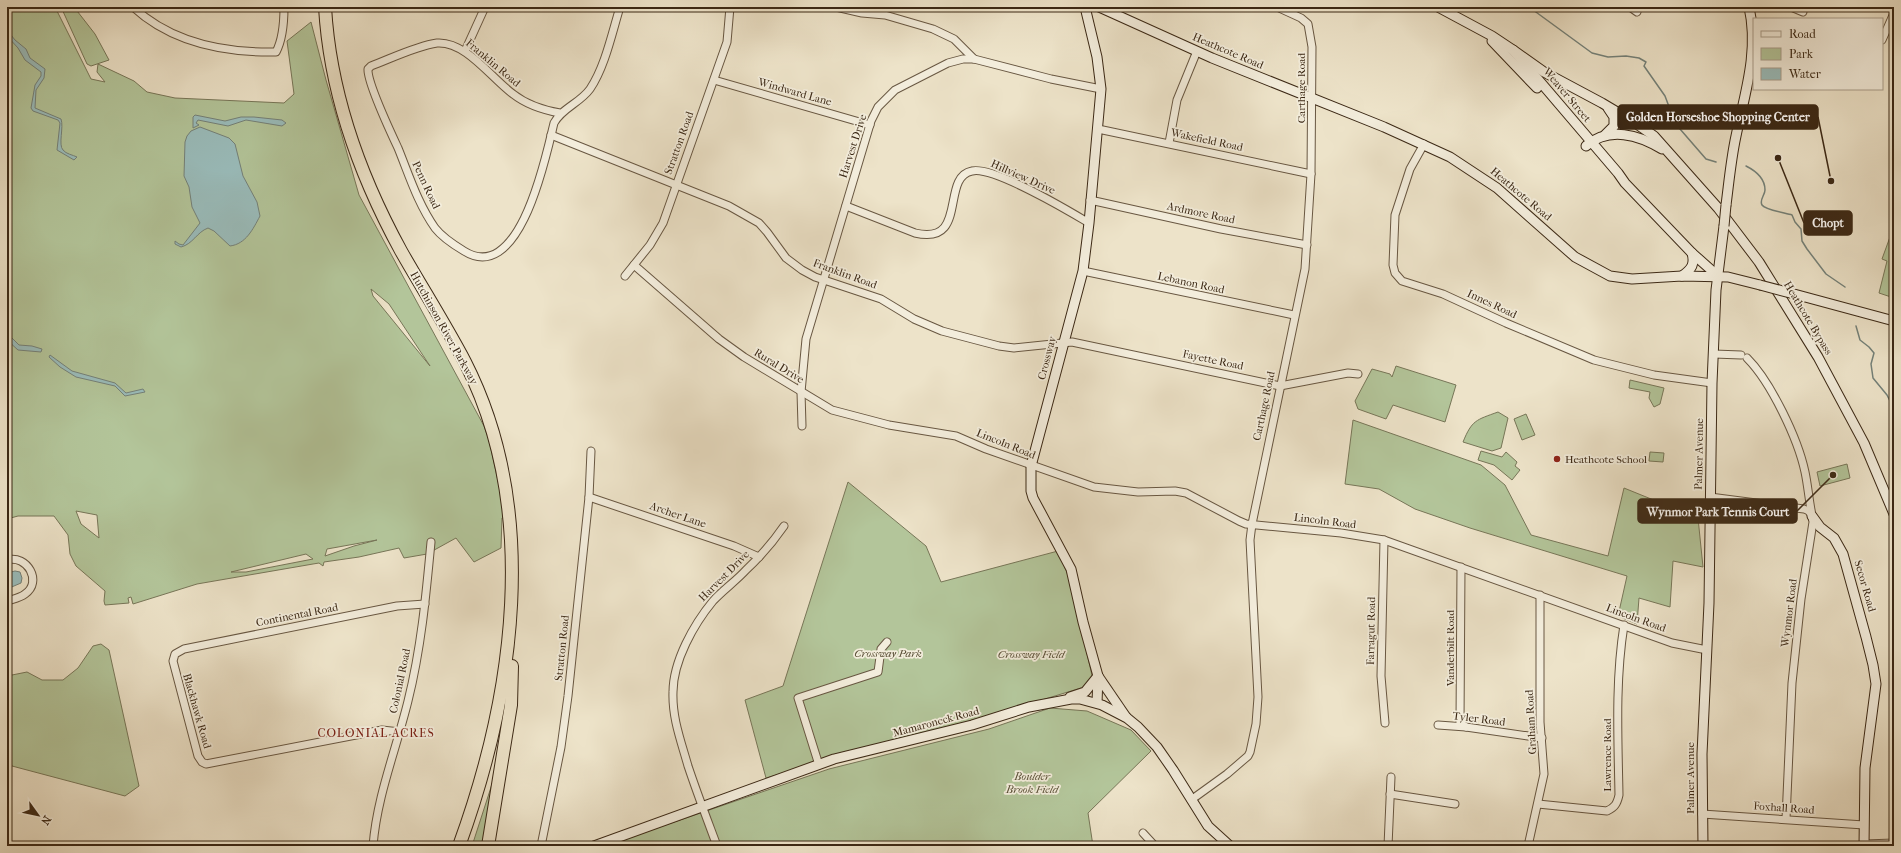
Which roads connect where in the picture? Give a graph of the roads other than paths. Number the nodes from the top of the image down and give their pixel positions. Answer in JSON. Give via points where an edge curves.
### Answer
{"nodes":[{"id":1,"x":133,"y":7,"type":"edge"},
{"id":2,"x":284,"y":7,"type":"edge"},
{"id":3,"x":317,"y":7,"type":"edge"},
{"id":4,"x":325,"y":7,"type":"edge"},
{"id":5,"x":332,"y":7,"type":"edge"},
{"id":6,"x":485,"y":7,"type":"edge"},
{"id":7,"x":620,"y":7,"type":"edge"},
{"id":8,"x":730,"y":7,"type":"edge"},
{"id":9,"x":836,"y":7,"type":"edge"},
{"id":10,"x":1085,"y":7,"type":"edge"},
{"id":11,"x":1099,"y":7,"type":"edge"},
{"id":12,"x":1277,"y":7,"type":"edge"},
{"id":13,"x":1438,"y":7,"type":"edge"},
{"id":14,"x":1630,"y":7,"type":"edge"},
{"id":15,"x":1749,"y":7,"type":"edge"},
{"id":16,"x":1791,"y":7,"type":"edge"},
{"id":17,"x":1637,"y":12,"type":"dead end"},
{"id":18,"x":1803,"y":12,"type":"dead end"},
{"id":19,"x":1894,"y":14,"type":"edge"},
{"id":20,"x":1483,"y":32,"type":"junction"},
{"id":21,"x":1883,"y":38,"type":"edge"},
{"id":22,"x":1513,"y":50,"type":"junction"},
{"id":23,"x":465,"y":51,"type":"junction"},
{"id":24,"x":1197,"y":51,"type":"junction"},
{"id":25,"x":974,"y":58,"type":"junction"},
{"id":26,"x":368,"y":72,"type":"joint"},
{"id":27,"x":714,"y":80,"type":"junction"},
{"id":28,"x":1100,"y":88,"type":"junction"},
{"id":29,"x":1312,"y":98,"type":"junction"},
{"id":30,"x":1602,"y":103,"type":"junction"},
{"id":31,"x":560,"y":113,"type":"junction"},
{"id":32,"x":870,"y":125,"type":"junction"},
{"id":33,"x":1098,"y":129,"type":"junction"},
{"id":34,"x":551,"y":135,"type":"junction"},
{"id":35,"x":1604,"y":136,"type":"junction"},
{"id":36,"x":1169,"y":144,"type":"junction"},
{"id":37,"x":1424,"y":144,"type":"junction"},
{"id":38,"x":1589,"y":144,"type":"junction"},
{"id":39,"x":1670,"y":154,"type":"junction"},
{"id":40,"x":357,"y":155,"type":"junction"},
{"id":41,"x":1311,"y":174,"type":"junction"},
{"id":42,"x":676,"y":184,"type":"junction"},
{"id":43,"x":1090,"y":200,"type":"junction"},
{"id":44,"x":846,"y":206,"type":"junction"},
{"id":45,"x":1089,"y":223,"type":"junction"},
{"id":46,"x":1308,"y":246,"type":"junction"},
{"id":47,"x":1692,"y":252,"type":"junction"},
{"id":48,"x":634,"y":265,"type":"junction"},
{"id":49,"x":1083,"y":271,"type":"junction"},
{"id":50,"x":625,"y":276,"type":"dead end"},
{"id":51,"x":1682,"y":276,"type":"junction"},
{"id":52,"x":1719,"y":277,"type":"junction"},
{"id":53,"x":823,"y":280,"type":"junction"},
{"id":54,"x":1294,"y":315,"type":"junction"},
{"id":55,"x":1894,"y":321,"type":"edge"},
{"id":56,"x":1064,"y":343,"type":"junction"},
{"id":57,"x":1714,"y":354,"type":"junction"},
{"id":58,"x":1358,"y":374,"type":"dead end"},
{"id":59,"x":1712,"y":383,"type":"junction"},
{"id":60,"x":1280,"y":386,"type":"junction"},
{"id":61,"x":801,"y":392,"type":"junction"},
{"id":62,"x":802,"y":426,"type":"dead end"},
{"id":63,"x":939,"y":433,"type":"joint"},
{"id":64,"x":591,"y":451,"type":"dead end"},
{"id":65,"x":1031,"y":466,"type":"junction"},
{"id":66,"x":589,"y":497,"type":"junction"},
{"id":67,"x":1710,"y":497,"type":"junction"},
{"id":68,"x":1894,"y":514,"type":"edge"},
{"id":69,"x":1812,"y":516,"type":"junction"},
{"id":70,"x":1252,"y":524,"type":"junction"},
{"id":71,"x":784,"y":526,"type":"dead end"},
{"id":72,"x":1384,"y":540,"type":"junction"},
{"id":73,"x":432,"y":542,"type":"dead end"},
{"id":74,"x":759,"y":558,"type":"junction"},
{"id":75,"x":7,"y":560,"type":"edge"},
{"id":76,"x":1461,"y":567,"type":"junction"},
{"id":77,"x":1540,"y":595,"type":"junction"},
{"id":78,"x":7,"y":601,"type":"edge"},
{"id":79,"x":425,"y":604,"type":"junction"},
{"id":80,"x":1624,"y":625,"type":"junction"},
{"id":81,"x":887,"y":642,"type":"dead end"},
{"id":82,"x":1707,"y":650,"type":"junction"},
{"id":83,"x":175,"y":654,"type":"joint"},
{"id":84,"x":512,"y":666,"type":"junction"},
{"id":85,"x":1098,"y":676,"type":"junction"},
{"id":86,"x":1056,"y":701,"type":"junction"},
{"id":87,"x":1097,"y":703,"type":"junction"},
{"id":88,"x":1127,"y":718,"type":"junction"},
{"id":89,"x":1385,"y":723,"type":"dead end"},
{"id":90,"x":1438,"y":725,"type":"dead end"},
{"id":91,"x":1466,"y":727,"type":"junction"},
{"id":92,"x":400,"y":732,"type":"junction"},
{"id":93,"x":1542,"y":738,"type":"junction"},
{"id":94,"x":819,"y":765,"type":"junction"},
{"id":95,"x":1391,"y":777,"type":"dead end"},
{"id":96,"x":1390,"y":794,"type":"junction"},
{"id":97,"x":1190,"y":800,"type":"junction"},
{"id":98,"x":1455,"y":804,"type":"dead end"},
{"id":99,"x":1538,"y":804,"type":"junction"},
{"id":100,"x":702,"y":807,"type":"junction"},
{"id":101,"x":1702,"y":814,"type":"junction"},
{"id":102,"x":1786,"y":819,"type":"junction"},
{"id":103,"x":1864,"y":825,"type":"junction"},
{"id":104,"x":1143,"y":833,"type":"dead end"},
{"id":105,"x":1894,"y":843,"type":"edge"},
{"id":106,"x":1864,"y":845,"type":"edge"},
{"id":107,"x":373,"y":846,"type":"edge"},
{"id":108,"x":459,"y":846,"type":"edge"},
{"id":109,"x":467,"y":846,"type":"edge"},
{"id":110,"x":488,"y":846,"type":"edge"},
{"id":111,"x":541,"y":846,"type":"edge"},
{"id":112,"x":594,"y":846,"type":"edge"},
{"id":113,"x":717,"y":846,"type":"edge"},
{"id":114,"x":1155,"y":846,"type":"edge"},
{"id":115,"x":1230,"y":846,"type":"edge"},
{"id":116,"x":1388,"y":846,"type":"edge"},
{"id":117,"x":1528,"y":846,"type":"edge"},
{"id":118,"x":1703,"y":846,"type":"edge"}],
"edges":[{"from":1,"to":2,"type":"street","via":[[155,25],[199,44],[227,50],[267,52],[277,50]]},
{"from":3,"to":40,"type":"highway","via":[[334,88]]},
{"from":4,"to":40,"type":"highway","name":"Hutchinson River Parkway","via":[[336,83]]},
{"from":5,"to":84,"type":"highway","name":"Hutchinson River Parkway","via":[[335,40],[349,104],[377,184],[405,241],[473,363],[490,401],[503,442],[512,484],[518,548],[518,592]]},
{"from":6,"to":23,"type":"street"},
{"from":7,"to":31,"type":"street","via":[[598,75],[589,91]]},
{"from":8,"to":27,"type":"street","name":"Stratton Road","via":[[727,42]]},
{"from":9,"to":25,"type":"street","via":[[885,15],[933,29],[954,39]]},
{"from":10,"to":28,"type":"street","name":"Crossway","via":[[1097,57]]},
{"from":11,"to":24,"type":"street","name":"Heathcote Road"},
{"from":12,"to":29,"type":"street","name":"Carthage Road","via":[[1301,18],[1310,27]]},
{"from":13,"to":20,"type":"street","name":"Weaver Street"},
{"from":14,"to":17,"type":"street"},
{"from":15,"to":52,"type":"street","name":"Palmer Avenue","bridge":true,"via":[[1752,24],[1752,64],[1732,159]]},
{"from":16,"to":18,"type":"street"},
{"from":19,"to":21,"type":"street"},
{"from":20,"to":22,"type":"street","name":"Weaver Street"},
{"from":20,"to":38,"type":"street","name":"Weaver Street"},
{"from":22,"to":30,"type":"street","name":"Heathcote Bypass","via":[[1544,72]]},
{"from":22,"to":38,"type":"street","name":"Weaver Street"},
{"from":23,"to":26,"type":"street","name":"Franklin Road","via":[[456,46],[437,44],[371,66]]},
{"from":23,"to":31,"type":"street","name":"Franklin Road","via":[[514,95],[536,107]]},
{"from":24,"to":29,"type":"street","name":"Heathcote Road"},
{"from":24,"to":36,"type":"street","via":[[1177,100]]},
{"from":25,"to":28,"type":"street","name":"Harvest Drive","via":[[1051,79]]},
{"from":25,"to":32,"type":"street","name":"Harvest Drive","via":[[948,63],[894,90],[878,107]]},
{"from":26,"to":34,"type":"street","name":"Penn Road","via":[[379,105],[422,207],[436,229],[470,255],[478,257],[494,253],[503,248],[517,231],[536,193]]},
{"from":27,"to":32,"type":"street","name":"Windward Lane"},
{"from":27,"to":42,"type":"street","name":"Stratton Road"},
{"from":28,"to":33,"type":"street","name":"Crossway"},
{"from":29,"to":37,"type":"street","name":"Heathcote Road"},
{"from":29,"to":41,"type":"street","name":"Carthage Road"},
{"from":30,"to":35,"type":"street","via":[[1612,113],[1614,121],[1612,130]]},
{"from":30,"to":39,"type":"street","name":"Heathcote Bypass","via":[[1654,136]]},
{"from":31,"to":34,"type":"street","name":"Penn Road"},
{"from":32,"to":44,"type":"street","name":"Harvest Drive"},
{"from":33,"to":36,"type":"street","name":"Wakefield Road"},
{"from":33,"to":43,"type":"street","name":"Crossway"},
{"from":34,"to":42,"type":"street","name":"Franklin Road"},
{"from":35,"to":38,"type":"street","name":"Heathcote Bypass"},
{"from":35,"to":39,"type":"street","name":"Heathcote Bypass","via":[[1621,134],[1642,138]]},
{"from":36,"to":41,"type":"street","name":"Wakefield Road"},
{"from":37,"to":51,"type":"street","name":"Heathcote Road","via":[[1464,165],[1497,188],[1586,265],[1621,278]]},
{"from":37,"to":59,"type":"street","name":"Innes Road","via":[[1410,169],[1395,215],[1393,265],[1395,273],[1402,281],[1443,294],[1594,360],[1654,375]]},
{"from":38,"to":47,"type":"street","name":"Weaver Street"},
{"from":39,"to":68,"type":"street","name":"Heathcote Bypass","via":[[1732,226],[1799,324],[1864,442]]},
{"from":40,"to":108,"type":"highway","name":"Hutchinson River Parkway","via":[[398,245],[474,382],[494,436],[505,484],[511,568],[506,652],[492,737]]},
{"from":41,"to":46,"type":"street","name":"Carthage Road"},
{"from":42,"to":48,"type":"street","name":"Stratton Road","via":[[658,232]]},
{"from":42,"to":53,"type":"street","name":"Franklin Road","via":[[746,214],[767,232],[792,264]]},
{"from":43,"to":45,"type":"street","name":"Crossway"},
{"from":43,"to":46,"type":"street","name":"Ardmore Road"},
{"from":44,"to":45,"type":"street","name":"Hillview Drive","via":[[915,233],[926,236],[935,234],[946,224],[960,181],[971,171],[979,170],[1028,189]]},
{"from":44,"to":53,"type":"street","name":"Harvest Drive"},
{"from":45,"to":49,"type":"street","name":"Crossway"},
{"from":46,"to":54,"type":"street","name":"Carthage Road"},
{"from":47,"to":51,"type":"street","via":[[1694,265]]},
{"from":47,"to":52,"type":"street","name":"Weaver Street"},
{"from":48,"to":50,"type":"street","name":"Stratton Road"},
{"from":48,"to":61,"type":"street","name":"Rural Drive","via":[[719,339],[744,358]]},
{"from":49,"to":54,"type":"street","name":"Lebanon Road"},
{"from":49,"to":56,"type":"street","name":"Crossway"},
{"from":51,"to":52,"type":"street","name":"Heathcote Road"},
{"from":52,"to":55,"type":"street","name":"Heathcote Road","bridge":true,"via":[[1760,285]]},
{"from":52,"to":57,"type":"street","name":"Palmer Avenue","via":[[1716,290]]},
{"from":53,"to":56,"type":"street","name":"Franklin Road","via":[[881,299],[930,327],[999,346],[1014,348]]},
{"from":53,"to":61,"type":"street","name":"Harvest Drive","via":[[806,339]]},
{"from":54,"to":60,"type":"street","name":"Carthage Road"},
{"from":56,"to":60,"type":"street","name":"Fayette Road","via":[[1072,342]]},
{"from":56,"to":65,"type":"street","name":"Crossway"},
{"from":57,"to":59,"type":"street","name":"Palmer Avenue"},
{"from":57,"to":69,"type":"street","via":[[1744,357],[1768,387],[1794,440],[1805,472]]},
{"from":58,"to":60,"type":"street","name":"Fayette Road"},
{"from":59,"to":67,"type":"street","name":"Palmer Avenue"},
{"from":60,"to":70,"type":"street","name":"Carthage Road"},
{"from":61,"to":62,"type":"street","name":"Harvest Drive"},
{"from":61,"to":63,"type":"street","name":"Rural Drive","via":[[832,410],[889,425]]},
{"from":63,"to":65,"type":"street","name":"Lincoln Road","via":[[968,440]]},
{"from":64,"to":66,"type":"street","name":"Stratton Road"},
{"from":65,"to":70,"type":"street","name":"Lincoln Road","via":[[1094,487],[1138,492],[1186,493],[1238,521]]},
{"from":65,"to":85,"type":"street","name":"Crossway","via":[[1031,491],[1040,514],[1071,569]]},
{"from":66,"to":74,"type":"street","name":"Archer Lane","via":[[734,546]]},
{"from":66,"to":111,"type":"street","name":"Stratton Road","via":[[561,747]]},
{"from":67,"to":69,"type":"street","via":[[1804,509]]},
{"from":67,"to":82,"type":"street","name":"Palmer Avenue"},
{"from":69,"to":102,"type":"street","name":"Wynmor Road","via":[[1792,683]]},
{"from":69,"to":103,"type":"street","name":"Secor Road","via":[[1820,527],[1834,538],[1843,554],[1873,665],[1876,690],[1865,768]]},
{"from":70,"to":72,"type":"street","name":"Lincoln Road"},
{"from":70,"to":97,"type":"street","name":"Carthage Road","via":[[1250,540],[1258,697],[1250,752],[1227,774]]},
{"from":71,"to":74,"type":"street","name":"Harvest Drive"},
{"from":72,"to":76,"type":"street","name":"Lincoln Road"},
{"from":72,"to":89,"type":"street","name":"Farragut Road","via":[[1381,676]]},
{"from":73,"to":79,"type":"street","name":"Colonial Road"},
{"from":74,"to":100,"type":"street","name":"Harvest Drive","via":[[714,600],[695,626],[683,650],[672,690],[673,715]]},
{"from":75,"to":78,"type":"street","via":[[19,560],[26,564],[33,578],[27,594]]},
{"from":76,"to":77,"type":"street","name":"Lincoln Road"},
{"from":76,"to":91,"type":"street","name":"Vanderbilt Road","via":[[1460,723]]},
{"from":77,"to":80,"type":"street","name":"Lincoln Road"},
{"from":77,"to":93,"type":"street","name":"Graham Road"},
{"from":79,"to":83,"type":"street","name":"Continental Road","via":[[397,606],[184,649]]},
{"from":79,"to":92,"type":"street","name":"Colonial Road","via":[[413,680]]},
{"from":80,"to":82,"type":"street","name":"Lincoln Road","via":[[1672,643]]},
{"from":80,"to":99,"type":"street","name":"Lawrence Road","via":[[1620,646],[1617,803],[1607,811]]},
{"from":81,"to":94,"type":"street","via":[[881,649],[878,672],[798,698]]},
{"from":82,"to":101,"type":"street","name":"Palmer Avenue"},
{"from":83,"to":92,"type":"street","name":"Blackhawk Road","via":[[172,665],[201,760],[206,764],[382,730]]},
{"from":84,"to":109,"type":"highway","name":"Hutchinson River Parkway","via":[[491,769]]},
{"from":84,"to":110,"type":"highway","via":[[511,705]]},
{"from":85,"to":86,"type":"street","via":[[1085,692]]},
{"from":85,"to":87,"type":"street","name":"Crossway"},
{"from":85,"to":88,"type":"street"},
{"from":86,"to":87,"type":"street","name":"Mamaroneck Road","via":[[1080,699]]},
{"from":86,"to":94,"type":"street","name":"Mamaroneck Road"},
{"from":87,"to":88,"type":"street","name":"Mamaroneck Road"},
{"from":88,"to":97,"type":"street","name":"Mamaroneck Road","via":[[1157,747]]},
{"from":90,"to":91,"type":"street","name":"Tyler Road"},
{"from":91,"to":93,"type":"street","name":"Tyler Road"},
{"from":92,"to":107,"type":"street","name":"Colonial Road","via":[[380,799]]},
{"from":93,"to":99,"type":"street","name":"Graham Road","via":[[1544,774]]},
{"from":94,"to":100,"type":"street","name":"Mamaroneck Road"},
{"from":95,"to":96,"type":"street"},
{"from":96,"to":98,"type":"street"},
{"from":96,"to":116,"type":"street"},
{"from":97,"to":115,"type":"street","name":"Mamaroneck Road","via":[[1208,826]]},
{"from":99,"to":117,"type":"street","name":"Graham Road"},
{"from":100,"to":112,"type":"street","name":"Mamaroneck Road"},
{"from":100,"to":113,"type":"street","name":"Harvest Drive"},
{"from":101,"to":102,"type":"street","name":"Foxhall Road"},
{"from":101,"to":118,"type":"street","name":"Palmer Avenue"},
{"from":102,"to":103,"type":"street","name":"Foxhall Road"},
{"from":103,"to":106,"type":"street","name":"Secor Road"},
{"from":104,"to":114,"type":"street"},
{"from":105,"to":106,"type":"street"}]}
